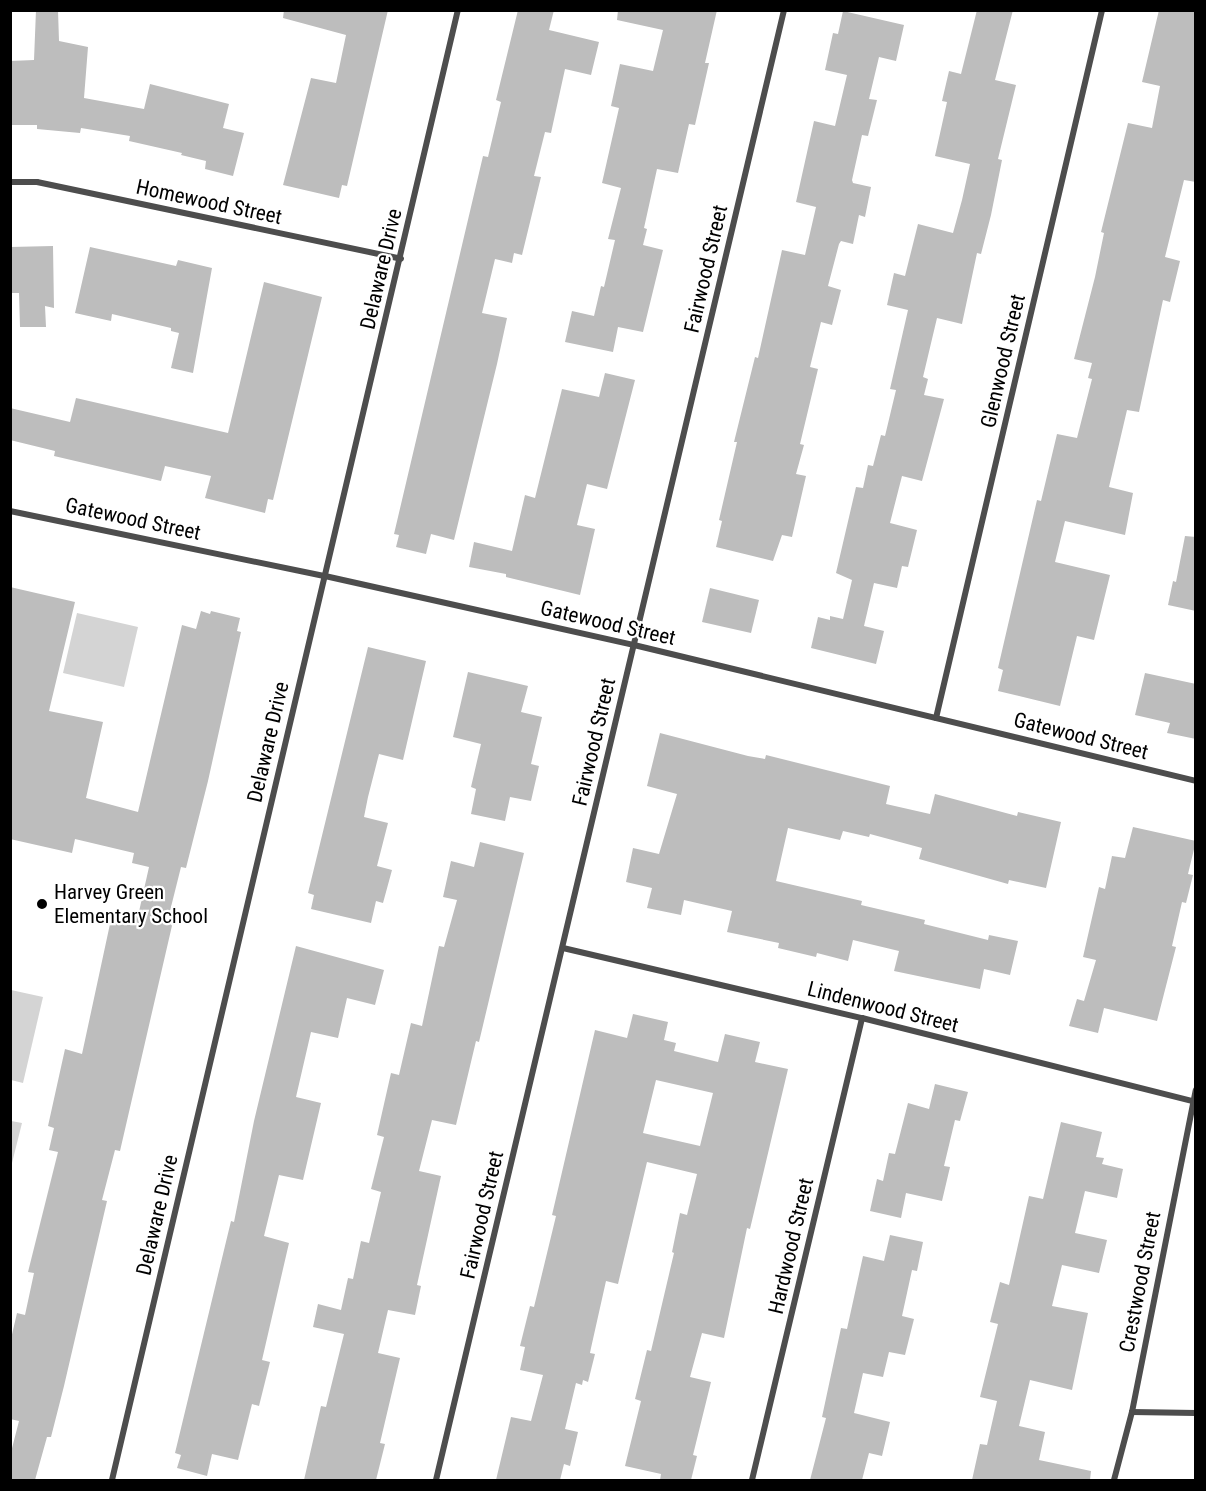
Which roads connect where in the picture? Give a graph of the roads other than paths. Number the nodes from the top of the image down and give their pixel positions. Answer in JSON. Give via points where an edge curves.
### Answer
{"nodes":[{"id":1,"x":458,"y":10,"type":"edge"},
{"id":2,"x":784,"y":10,"type":"edge"},
{"id":3,"x":1102,"y":10,"type":"edge"},
{"id":4,"x":10,"y":182,"type":"edge"},
{"id":5,"x":401,"y":259,"type":"junction"},
{"id":6,"x":10,"y":511,"type":"edge"},
{"id":7,"x":325,"y":576,"type":"junction"},
{"id":8,"x":634,"y":645,"type":"junction"},
{"id":9,"x":936,"y":718,"type":"junction"},
{"id":10,"x":1196,"y":781,"type":"edge"},
{"id":11,"x":563,"y":948,"type":"junction"},
{"id":12,"x":862,"y":1018,"type":"junction"},
{"id":13,"x":1196,"y":1090,"type":"edge"},
{"id":14,"x":1194,"y":1101,"type":"edge"},
{"id":15,"x":1132,"y":1412,"type":"junction"},
{"id":16,"x":1196,"y":1413,"type":"edge"},
{"id":17,"x":112,"y":1480,"type":"edge"},
{"id":18,"x":436,"y":1480,"type":"edge"},
{"id":19,"x":752,"y":1480,"type":"edge"},
{"id":20,"x":1114,"y":1480,"type":"edge"}],
"edges":[{"from":1,"to":5,"type":"street","name":"Delaware Drive"},
{"from":2,"to":8,"type":"street","name":"Fairwood Street"},
{"from":3,"to":9,"type":"street","name":"Glenwood Street"},
{"from":4,"to":5,"type":"street","name":"Homewood Street","via":[[37,182]]},
{"from":5,"to":7,"type":"street","name":"Delaware Drive"},
{"from":6,"to":7,"type":"street","name":"Gatewood Street"},
{"from":7,"to":8,"type":"street","name":"Gatewood Street"},
{"from":7,"to":17,"type":"street","name":"Delaware Drive"},
{"from":8,"to":9,"type":"street","name":"Gatewood Street"},
{"from":8,"to":11,"type":"street","name":"Fairwood Street"},
{"from":9,"to":10,"type":"street","name":"Gatewood Street"},
{"from":11,"to":12,"type":"street","name":"Lindenwood Street"},
{"from":11,"to":18,"type":"street","name":"Fairwood Street"},
{"from":12,"to":14,"type":"street","name":"Lindenwood Street"},
{"from":12,"to":19,"type":"street","name":"Hardwood Street"},
{"from":13,"to":14,"type":"street","name":"Crestwood Street"},
{"from":14,"to":15,"type":"street","name":"Crestwood Street"},
{"from":15,"to":16,"type":"street"},
{"from":15,"to":20,"type":"street","name":"Crestwood Street"}]}
